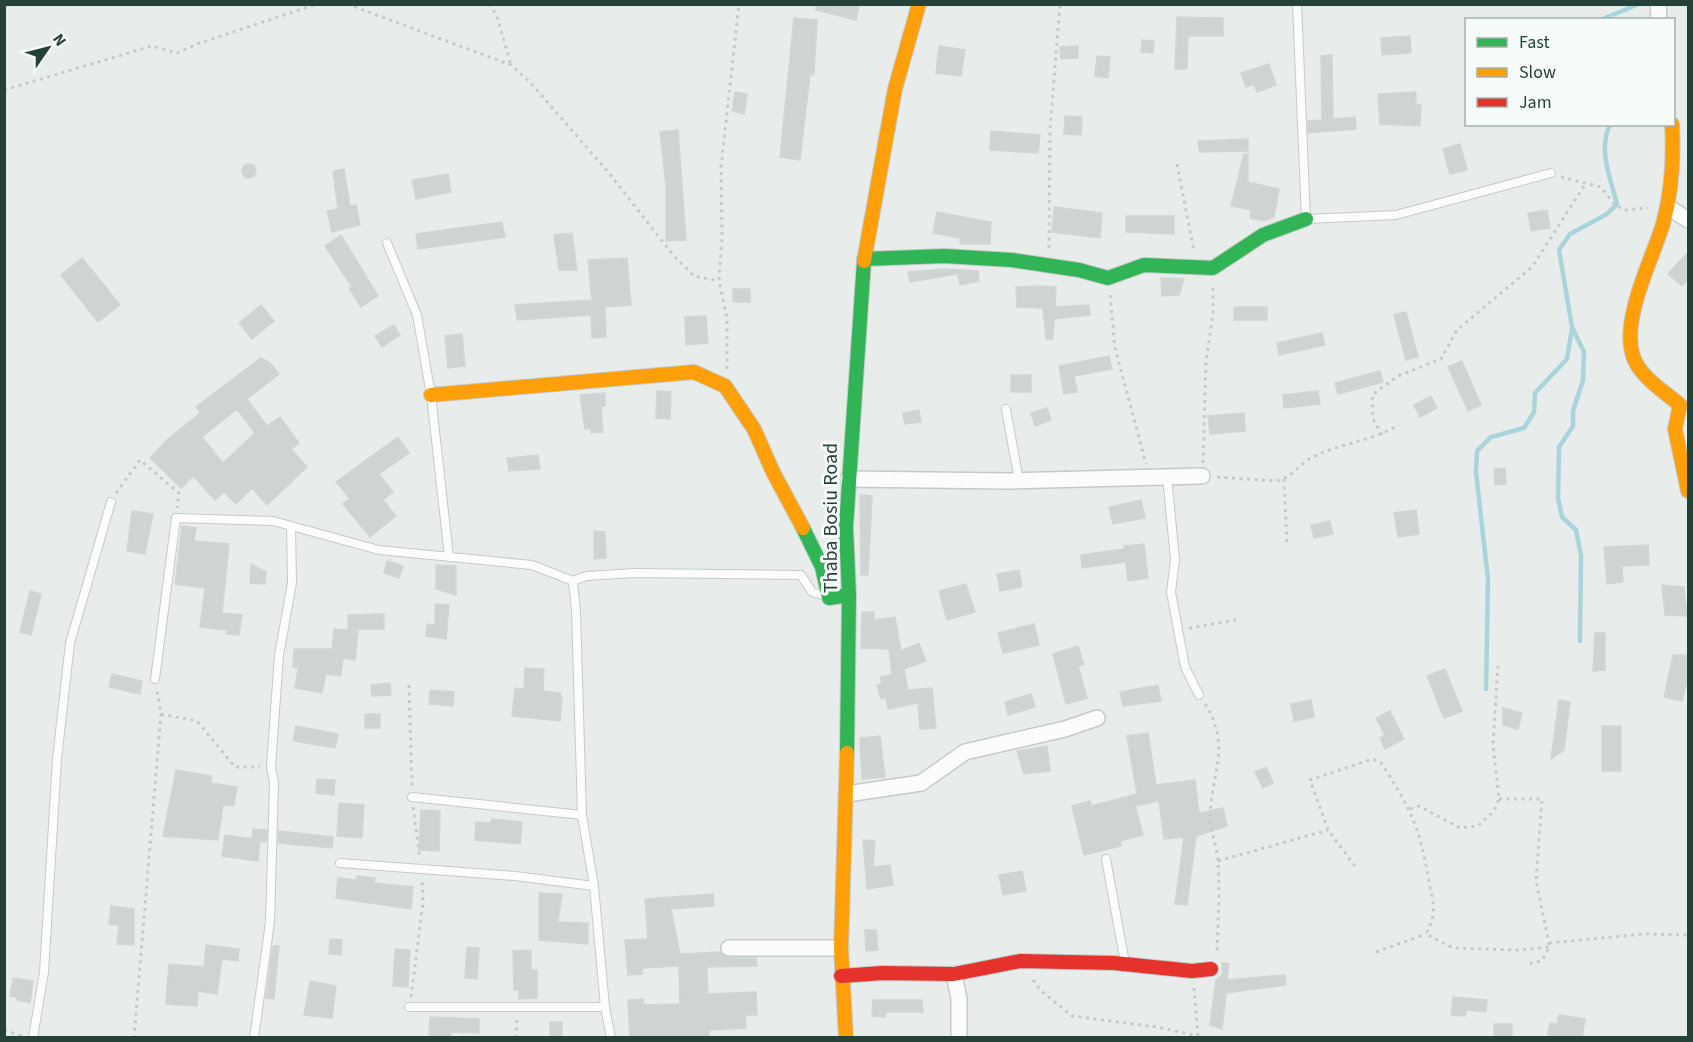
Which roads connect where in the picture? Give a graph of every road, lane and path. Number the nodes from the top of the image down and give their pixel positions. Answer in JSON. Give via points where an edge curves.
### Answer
{"nodes":[{"id":1,"x":317,"y":4,"type":"edge"},
{"id":2,"x":347,"y":4,"type":"edge"},
{"id":3,"x":489,"y":4,"type":"edge"},
{"id":4,"x":739,"y":4,"type":"edge"},
{"id":5,"x":919,"y":4,"type":"edge"},
{"id":6,"x":1060,"y":4,"type":"edge"},
{"id":7,"x":1297,"y":4,"type":"edge"},
{"id":8,"x":510,"y":65,"type":"junction"},
{"id":9,"x":4,"y":90,"type":"edge"},
{"id":10,"x":1672,"y":126,"type":"edge"},
{"id":11,"x":1177,"y":164,"type":"dead end"},
{"id":12,"x":1551,"y":173,"type":"joint"},
{"id":13,"x":1586,"y":183,"type":"junction"},
{"id":14,"x":1668,"y":207,"type":"junction"},
{"id":15,"x":1306,"y":219,"type":"junction"},
{"id":16,"x":1689,"y":220,"type":"edge"},
{"id":17,"x":387,"y":243,"type":"dead end"},
{"id":18,"x":864,"y":259,"type":"junction"},
{"id":19,"x":1049,"y":264,"type":"junction"},
{"id":20,"x":1197,"y":267,"type":"junction"},
{"id":21,"x":1213,"y":268,"type":"junction"},
{"id":22,"x":1108,"y":278,"type":"junction"},
{"id":23,"x":719,"y":281,"type":"junction"},
{"id":24,"x":725,"y":386,"type":"junction"},
{"id":25,"x":432,"y":395,"type":"junction"},
{"id":26,"x":1006,"y":410,"type":"dead end"},
{"id":27,"x":1399,"y":425,"type":"dead end"},
{"id":28,"x":1382,"y":435,"type":"junction"},
{"id":29,"x":1167,"y":475,"type":"junction"},
{"id":30,"x":1202,"y":476,"type":"junction"},
{"id":31,"x":1150,"y":477,"type":"junction"},
{"id":32,"x":848,"y":479,"type":"junction"},
{"id":33,"x":1284,"y":479,"type":"junction"},
{"id":34,"x":1019,"y":481,"type":"junction"},
{"id":35,"x":1689,"y":491,"type":"edge"},
{"id":36,"x":111,"y":502,"type":"joint"},
{"id":37,"x":176,"y":518,"type":"junction"},
{"id":38,"x":291,"y":526,"type":"junction"},
{"id":39,"x":1287,"y":545,"type":"dead end"},
{"id":40,"x":449,"y":557,"type":"junction"},
{"id":41,"x":573,"y":581,"type":"junction"},
{"id":42,"x":849,"y":595,"type":"junction"},
{"id":43,"x":829,"y":598,"type":"junction"},
{"id":44,"x":1236,"y":620,"type":"dead end"},
{"id":45,"x":1178,"y":630,"type":"junction"},
{"id":46,"x":1498,"y":666,"type":"dead end"},
{"id":47,"x":155,"y":679,"type":"joint"},
{"id":48,"x":409,"y":685,"type":"dead end"},
{"id":49,"x":1199,"y":694,"type":"joint"},
{"id":50,"x":161,"y":714,"type":"junction"},
{"id":51,"x":1097,"y":718,"type":"dead end"},
{"id":52,"x":271,"y":767,"type":"junction"},
{"id":53,"x":847,"y":794,"type":"junction"},
{"id":54,"x":412,"y":797,"type":"junction"},
{"id":55,"x":1499,"y":799,"type":"junction"},
{"id":56,"x":1410,"y":809,"type":"junction"},
{"id":57,"x":582,"y":815,"type":"junction"},
{"id":58,"x":1328,"y":830,"type":"junction"},
{"id":59,"x":1106,"y":860,"type":"dead end"},
{"id":60,"x":1218,"y":861,"type":"junction"},
{"id":61,"x":340,"y":863,"type":"dead end"},
{"id":62,"x":1355,"y":866,"type":"dead end"},
{"id":63,"x":422,"y":871,"type":"junction"},
{"id":64,"x":594,"y":886,"type":"junction"},
{"id":65,"x":1426,"y":934,"type":"junction"},
{"id":66,"x":1689,"y":934,"type":"edge"},
{"id":67,"x":1549,"y":945,"type":"junction"},
{"id":68,"x":729,"y":948,"type":"dead end"},
{"id":69,"x":841,"y":948,"type":"junction"},
{"id":70,"x":1376,"y":952,"type":"dead end"},
{"id":71,"x":1028,"y":961,"type":"junction"},
{"id":72,"x":1125,"y":964,"type":"junction"},
{"id":73,"x":1528,"y":964,"type":"dead end"},
{"id":74,"x":1211,"y":969,"type":"joint"},
{"id":75,"x":1192,"y":971,"type":"junction"},
{"id":76,"x":954,"y":974,"type":"junction"},
{"id":77,"x":842,"y":976,"type":"junction"},
{"id":78,"x":409,"y":1007,"type":"joint"},
{"id":79,"x":518,"y":1007,"type":"junction"},
{"id":80,"x":605,"y":1007,"type":"junction"},
{"id":81,"x":4,"y":1030,"type":"edge"},
{"id":82,"x":1198,"y":1036,"type":"junction"},
{"id":83,"x":26,"y":1038,"type":"edge"},
{"id":84,"x":33,"y":1038,"type":"edge"},
{"id":85,"x":134,"y":1038,"type":"edge"},
{"id":86,"x":254,"y":1038,"type":"edge"},
{"id":87,"x":516,"y":1038,"type":"edge"},
{"id":88,"x":611,"y":1038,"type":"edge"},
{"id":89,"x":846,"y":1038,"type":"edge"},
{"id":90,"x":959,"y":1038,"type":"edge"},
{"id":91,"x":1204,"y":1038,"type":"edge"}],
"edges":[{"from":1,"to":9,"type":"path","via":[[177,53],[152,46]]},
{"from":2,"to":8,"type":"path"},
{"from":3,"to":8,"type":"path","via":[[497,16]]},
{"from":4,"to":23,"type":"path","via":[[721,167]]},
{"from":5,"to":18,"type":"street","name":"Thaba Bosiu Road","via":[[895,89]]},
{"from":6,"to":19,"type":"path","via":[[1050,129]]},
{"from":7,"to":15,"type":"lane"},
{"from":8,"to":23,"type":"path","via":[[529,81],[609,173],[673,255],[694,276]]},
{"from":10,"to":14,"type":"street","via":[[1674,153]]},
{"from":11,"to":20,"type":"path"},
{"from":12,"to":13,"type":"path"},
{"from":12,"to":15,"type":"lane","via":[[1396,215]]},
{"from":13,"to":14,"type":"path","via":[[1601,187],[1615,205],[1625,210]]},
{"from":13,"to":28,"type":"path","via":[[1532,267],[1457,330],[1441,359],[1398,376],[1372,395],[1373,419]]},
{"from":14,"to":16,"type":"street"},
{"from":14,"to":35,"type":"street","via":[[1631,324],[1632,356],[1655,383],[1682,402],[1675,429]]},
{"from":15,"to":21,"type":"street","via":[[1263,235]]},
{"from":17,"to":25,"type":"lane","via":[[417,315]]},
{"from":18,"to":19,"type":"street","via":[[944,256]]},
{"from":18,"to":32,"type":"street","name":"Thaba Bosiu Road"},
{"from":19,"to":22,"type":"street"},
{"from":20,"to":21,"type":"street"},
{"from":20,"to":22,"type":"street","via":[[1143,265]]},
{"from":21,"to":30,"type":"path"},
{"from":22,"to":31,"type":"path","via":[[1115,348]]},
{"from":23,"to":24,"type":"path","via":[[727,318],[729,355]]},
{"from":24,"to":25,"type":"street","via":[[694,372]]},
{"from":24,"to":43,"type":"street","via":[[754,429],[815,550]]},
{"from":25,"to":40,"type":"lane"},
{"from":26,"to":34,"type":"lane"},
{"from":27,"to":28,"type":"path"},
{"from":28,"to":33,"type":"path","via":[[1312,458]]},
{"from":29,"to":30,"type":"street"},
{"from":29,"to":31,"type":"street"},
{"from":29,"to":45,"type":"lane","via":[[1175,559],[1171,592]]},
{"from":30,"to":33,"type":"path","via":[[1276,482]]},
{"from":31,"to":34,"type":"street"},
{"from":32,"to":34,"type":"street"},
{"from":32,"to":42,"type":"street","name":"Thaba Bosiu Road"},
{"from":33,"to":39,"type":"path"},
{"from":36,"to":37,"type":"path","via":[[140,460],[179,493]]},
{"from":36,"to":84,"type":"lane","via":[[70,643],[57,759],[44,972]]},
{"from":37,"to":38,"type":"lane","via":[[273,521]]},
{"from":37,"to":47,"type":"lane"},
{"from":38,"to":40,"type":"lane","via":[[379,550]]},
{"from":38,"to":52,"type":"lane","via":[[292,583],[279,655]]},
{"from":40,"to":41,"type":"lane","via":[[532,565]]},
{"from":41,"to":43,"type":"lane","via":[[586,576],[635,573],[771,573],[801,575],[812,592]]},
{"from":41,"to":57,"type":"lane"},
{"from":42,"to":43,"type":"street"},
{"from":42,"to":53,"type":"street","name":"Thaba Bosiu Road"},
{"from":44,"to":45,"type":"path"},
{"from":45,"to":49,"type":"lane","via":[[1185,668]]},
{"from":46,"to":55,"type":"path","via":[[1493,744]]},
{"from":47,"to":50,"type":"path"},
{"from":48,"to":54,"type":"path"},
{"from":49,"to":60,"type":"path","via":[[1219,739],[1210,816]]},
{"from":50,"to":52,"type":"path","via":[[197,721],[235,767]]},
{"from":50,"to":85,"type":"path"},
{"from":51,"to":53,"type":"street","via":[[965,752],[921,783]]},
{"from":52,"to":86,"type":"lane","via":[[274,783],[270,922]]},
{"from":53,"to":69,"type":"street","name":"Thaba Bosiu Road"},
{"from":54,"to":57,"type":"lane"},
{"from":54,"to":63,"type":"path"},
{"from":55,"to":56,"type":"path","via":[[1494,812],[1478,826],[1460,828],[1419,806]]},
{"from":55,"to":67,"type":"path","via":[[1542,800],[1536,881]]},
{"from":56,"to":58,"type":"path","via":[[1381,763],[1373,759],[1310,780]]},
{"from":56,"to":65,"type":"path","via":[[1435,899],[1434,918]]},
{"from":57,"to":64,"type":"lane"},
{"from":58,"to":60,"type":"path"},
{"from":58,"to":62,"type":"path"},
{"from":59,"to":72,"type":"lane"},
{"from":60,"to":74,"type":"path","via":[[1217,957]]},
{"from":61,"to":63,"type":"lane"},
{"from":63,"to":64,"type":"lane","via":[[515,876]]},
{"from":63,"to":78,"type":"path","via":[[423,902]]},
{"from":64,"to":80,"type":"lane"},
{"from":65,"to":67,"type":"path","via":[[1461,949],[1519,950]]},
{"from":65,"to":70,"type":"path"},
{"from":66,"to":67,"type":"path","via":[[1645,934]]},
{"from":67,"to":73,"type":"path","via":[[1541,961]]},
{"from":68,"to":69,"type":"street"},
{"from":69,"to":77,"type":"street","name":"Thaba Bosiu Road"},
{"from":71,"to":72,"type":"street"},
{"from":71,"to":76,"type":"street"},
{"from":71,"to":82,"type":"path","via":[[1029,974],[1040,990],[1072,1016]]},
{"from":72,"to":75,"type":"street"},
{"from":74,"to":75,"type":"street"},
{"from":75,"to":82,"type":"path"},
{"from":76,"to":77,"type":"street"},
{"from":76,"to":90,"type":"street","via":[[959,999]]},
{"from":77,"to":89,"type":"street","name":"Thaba Bosiu Road"},
{"from":78,"to":79,"type":"lane"},
{"from":79,"to":80,"type":"lane"},
{"from":79,"to":87,"type":"path"},
{"from":80,"to":88,"type":"lane"},
{"from":81,"to":83,"type":"path"},
{"from":82,"to":91,"type":"path"}]}
